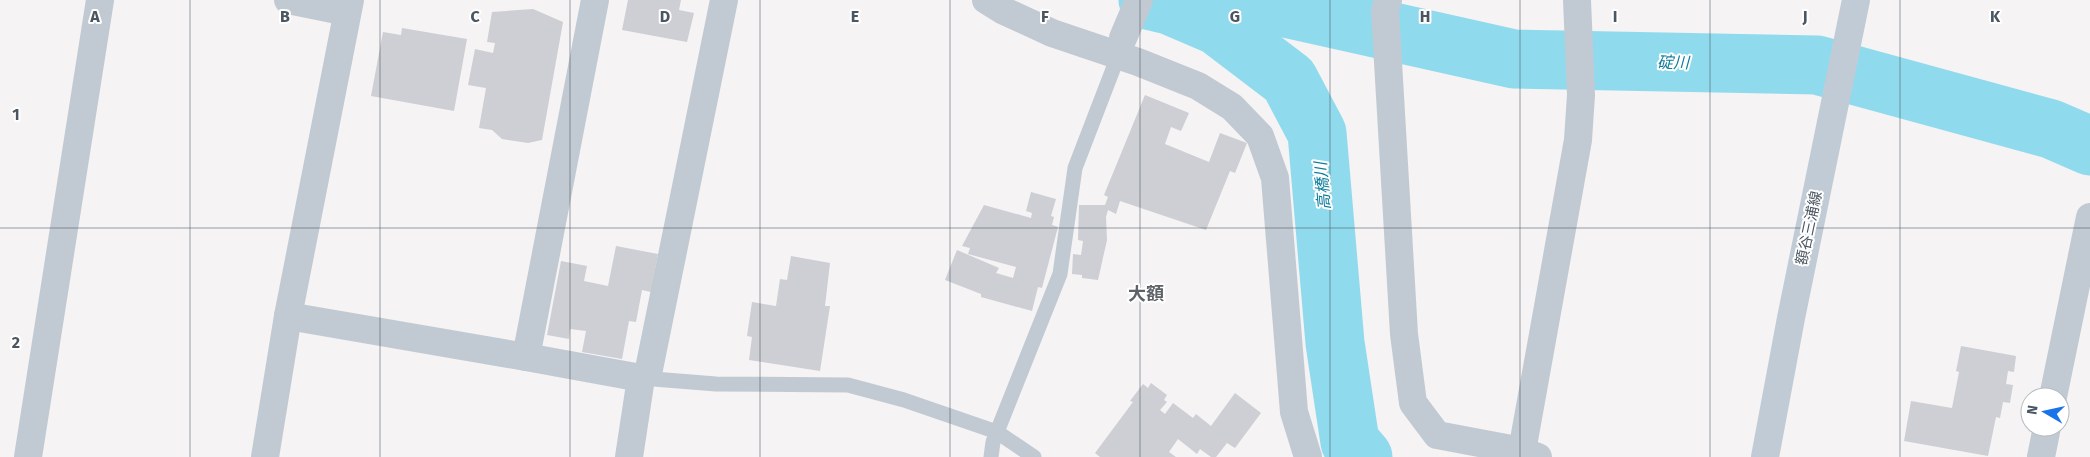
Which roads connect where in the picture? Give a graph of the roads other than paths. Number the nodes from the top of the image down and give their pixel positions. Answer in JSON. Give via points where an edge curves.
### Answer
{"nodes":[{"id":1,"x":100,"y":0,"type":"edge"},
{"id":2,"x":288,"y":0,"type":"edge"},
{"id":3,"x":595,"y":0,"type":"edge"},
{"id":4,"x":724,"y":0,"type":"edge"},
{"id":5,"x":986,"y":0,"type":"edge"},
{"id":6,"x":1139,"y":0,"type":"edge"},
{"id":7,"x":1388,"y":0,"type":"edge"},
{"id":8,"x":1856,"y":0,"type":"edge"},
{"id":9,"x":349,"y":6,"type":"edge"},
{"id":10,"x":1578,"y":12,"type":"edge"},
{"id":11,"x":1121,"y":47,"type":"junction"},
{"id":12,"x":2090,"y":217,"type":"edge"},
{"id":13,"x":288,"y":316,"type":"junction"},
{"id":14,"x":526,"y":357,"type":"junction"},
{"id":15,"x":641,"y":378,"type":"junction"},
{"id":16,"x":2055,"y":387,"type":"edge"},
{"id":17,"x":997,"y":432,"type":"junction"},
{"id":18,"x":2045,"y":437,"type":"edge"},
{"id":19,"x":1478,"y":443,"type":"junction"},
{"id":20,"x":1530,"y":454,"type":"edge"},
{"id":21,"x":28,"y":457,"type":"edge"},
{"id":22,"x":265,"y":457,"type":"edge"},
{"id":23,"x":629,"y":457,"type":"edge"},
{"id":24,"x":991,"y":457,"type":"edge"},
{"id":25,"x":1034,"y":457,"type":"edge"},
{"id":26,"x":1308,"y":457,"type":"edge"},
{"id":27,"x":1454,"y":457,"type":"edge"},
{"id":28,"x":1765,"y":457,"type":"edge"},
{"id":29,"x":2041,"y":457,"type":"edge"}],
"edges":[{"from":1,"to":21,"type":"street"},
{"from":2,"to":9,"type":"street"},
{"from":3,"to":14,"type":"street"},
{"from":4,"to":15,"type":"street","via":[[649,369]]},
{"from":5,"to":11,"type":"street","via":[[1052,33]]},
{"from":6,"to":11,"type":"street"},
{"from":7,"to":19,"type":"street","via":[[1385,11],[1404,334],[1413,403],[1437,435]]},
{"from":8,"to":28,"type":"main road","name":"額谷三浦線","via":[[1790,318]]},
{"from":9,"to":13,"type":"street"},
{"from":10,"to":20,"type":"street","via":[[1581,95],[1578,140]]},
{"from":11,"to":17,"type":"lane","via":[[1075,168],[1060,274]]},
{"from":11,"to":26,"type":"street","via":[[1232,107],[1260,136],[1275,178],[1294,412]]},
{"from":12,"to":16,"type":"street"},
{"from":13,"to":14,"type":"street"},
{"from":13,"to":22,"type":"street"},
{"from":14,"to":15,"type":"street"},
{"from":15,"to":17,"type":"lane","via":[[716,384],[848,385],[904,400]]},
{"from":15,"to":23,"type":"street"},
{"from":17,"to":24,"type":"lane"},
{"from":17,"to":25,"type":"lane"},
{"from":18,"to":29,"type":"street"},
{"from":19,"to":20,"type":"street"},
{"from":19,"to":27,"type":"street"}]}
